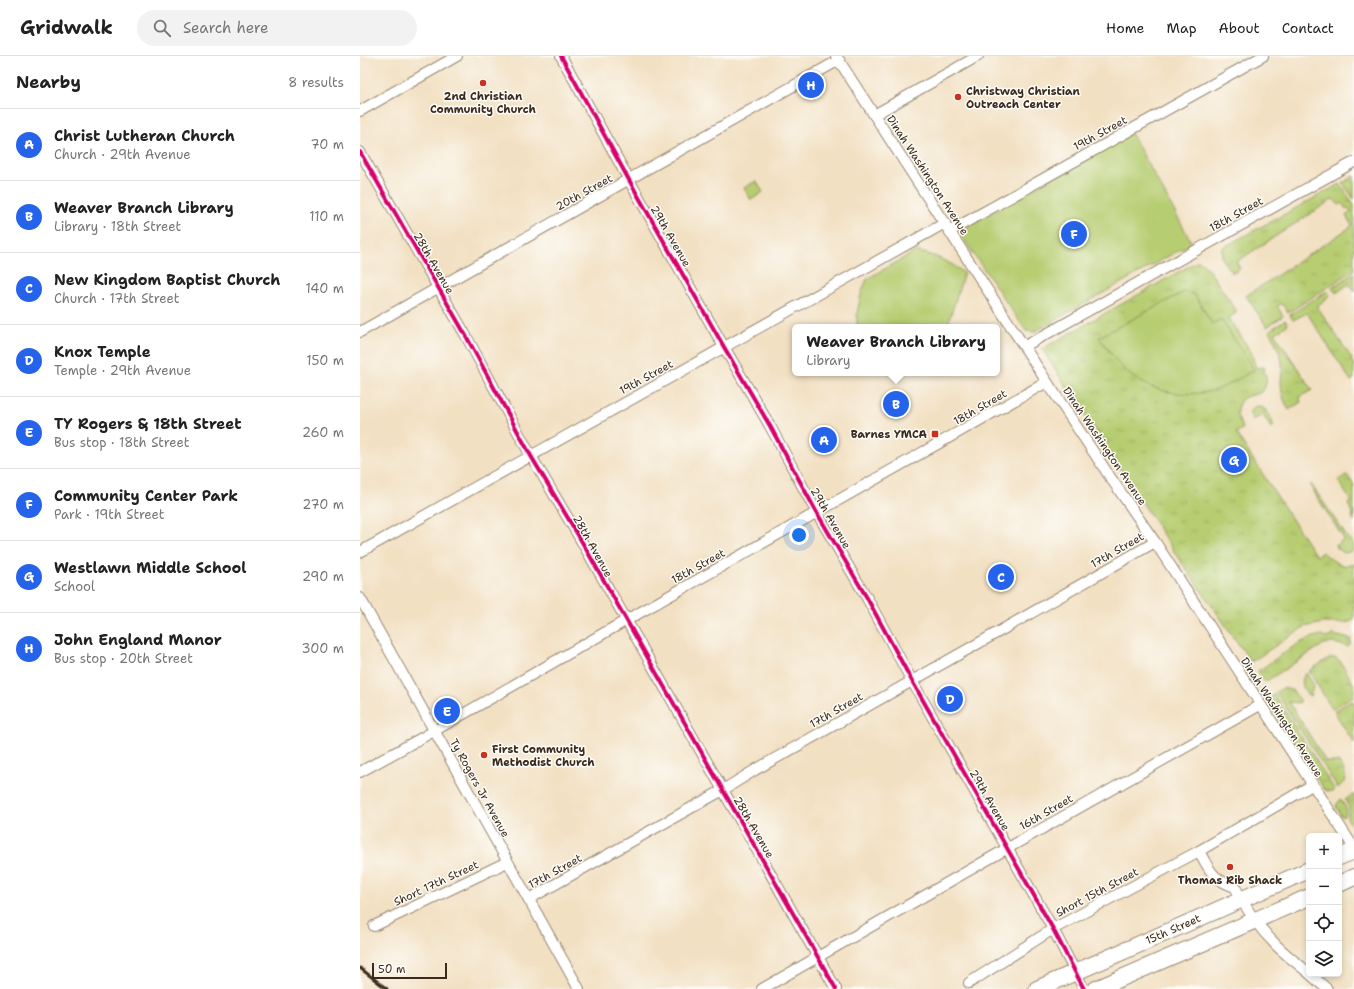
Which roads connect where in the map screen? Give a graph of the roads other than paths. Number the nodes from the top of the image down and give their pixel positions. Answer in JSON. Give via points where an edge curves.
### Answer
{"nodes":[{"id":1,"x":457,"y":56,"type":"edge"},
{"id":2,"x":561,"y":56,"type":"edge"},
{"id":3,"x":978,"y":56,"type":"edge"},
{"id":4,"x":1263,"y":56,"type":"edge"},
{"id":5,"x":838,"y":58,"type":"edge"},
{"id":6,"x":360,"y":111,"type":"edge"},
{"id":7,"x":874,"y":114,"type":"junction"},
{"id":8,"x":360,"y":152,"type":"edge"},
{"id":9,"x":1354,"y":162,"type":"edge"},
{"id":10,"x":629,"y":180,"type":"junction"},
{"id":11,"x":947,"y":227,"type":"junction"},
{"id":12,"x":438,"y":288,"type":"junction"},
{"id":13,"x":360,"y":332,"type":"edge"},
{"id":14,"x":1025,"y":346,"type":"junction"},
{"id":15,"x":724,"y":347,"type":"junction"},
{"id":16,"x":1048,"y":382,"type":"junction"},
{"id":17,"x":531,"y":456,"type":"junction"},
{"id":18,"x":817,"y":513,"type":"junction"},
{"id":19,"x":1155,"y":542,"type":"junction"},
{"id":20,"x":360,"y":552,"type":"edge"},
{"id":21,"x":360,"y":598,"type":"edge"},
{"id":22,"x":625,"y":621,"type":"junction"},
{"id":23,"x":912,"y":681,"type":"junction"},
{"id":24,"x":1260,"y":705,"type":"junction"},
{"id":25,"x":434,"y":731,"type":"junction"},
{"id":26,"x":360,"y":772,"type":"edge"},
{"id":27,"x":1312,"y":785,"type":"junction"},
{"id":28,"x":723,"y":790,"type":"junction"},
{"id":29,"x":1008,"y":848,"type":"junction"},
{"id":30,"x":1354,"y":849,"type":"edge"},
{"id":31,"x":1198,"y":851,"type":"junction"},
{"id":32,"x":1342,"y":855,"type":"edge"},
{"id":33,"x":507,"y":862,"type":"junction"},
{"id":34,"x":1306,"y":871,"type":"edge"},
{"id":35,"x":1354,"y":877,"type":"edge"},
{"id":36,"x":1342,"y":883,"type":"edge"},
{"id":37,"x":1306,"y":898,"type":"edge"},
{"id":38,"x":529,"y":899,"type":"junction"},
{"id":39,"x":1241,"y":899,"type":"junction"},
{"id":40,"x":1256,"y":920,"type":"junction"},
{"id":41,"x":374,"y":926,"type":"dead end"},
{"id":42,"x":1053,"y":929,"type":"junction"},
{"id":43,"x":817,"y":958,"type":"junction"},
{"id":44,"x":1306,"y":971,"type":"edge"},
{"id":45,"x":1075,"y":972,"type":"junction"},
{"id":46,"x":1313,"y":977,"type":"edge"},
{"id":47,"x":969,"y":983,"type":"dead end"},
{"id":48,"x":579,"y":989,"type":"edge"},
{"id":49,"x":762,"y":989,"type":"edge"},
{"id":50,"x":836,"y":989,"type":"edge"},
{"id":51,"x":1037,"y":989,"type":"edge"},
{"id":52,"x":1084,"y":989,"type":"edge"},
{"id":53,"x":1096,"y":989,"type":"edge"},
{"id":54,"x":1327,"y":989,"type":"edge"}],
"edges":[{"from":1,"to":6,"type":"street"},
{"from":2,"to":10,"type":"street","name":"29th Avenue"},
{"from":3,"to":7,"type":"street"},
{"from":4,"to":11,"type":"street","name":"19th Street"},
{"from":5,"to":7,"type":"street","name":"Dinah Washington Avenue"},
{"from":5,"to":10,"type":"street","name":"20th Street"},
{"from":7,"to":11,"type":"street","name":"Dinah Washington Avenue"},
{"from":8,"to":12,"type":"street","name":"28th Avenue"},
{"from":9,"to":14,"type":"street","name":"18th Street"},
{"from":10,"to":12,"type":"street","name":"20th Street"},
{"from":10,"to":15,"type":"street","name":"29th Avenue"},
{"from":11,"to":14,"type":"street","name":"Dinah Washington Avenue"},
{"from":11,"to":15,"type":"street","name":"19th Street"},
{"from":12,"to":13,"type":"street","name":"20th Street"},
{"from":12,"to":17,"type":"street","name":"28th Avenue"},
{"from":14,"to":16,"type":"street","name":"Dinah Washington Avenue"},
{"from":15,"to":17,"type":"street","name":"19th Street"},
{"from":15,"to":18,"type":"street","name":"29th Avenue"},
{"from":16,"to":18,"type":"street","name":"18th Street"},
{"from":16,"to":19,"type":"street","name":"Dinah Washington Avenue"},
{"from":17,"to":20,"type":"street","name":"19th Street"},
{"from":17,"to":22,"type":"street","name":"28th Avenue"},
{"from":18,"to":22,"type":"street","name":"18th Street"},
{"from":18,"to":23,"type":"street","name":"29th Avenue"},
{"from":19,"to":23,"type":"street","name":"17th Street"},
{"from":19,"to":24,"type":"street","name":"Dinah Washington Avenue"},
{"from":21,"to":25,"type":"street","name":"Ty Rogers Jr Avenue"},
{"from":22,"to":25,"type":"street","name":"18th Street"},
{"from":22,"to":28,"type":"street","name":"28th Avenue"},
{"from":23,"to":28,"type":"street","name":"17th Street"},
{"from":23,"to":29,"type":"street","name":"29th Avenue"},
{"from":24,"to":27,"type":"street","name":"Dinah Washington Avenue"},
{"from":24,"to":29,"type":"street","name":"16th Street"},
{"from":25,"to":26,"type":"street","name":"18th Street"},
{"from":25,"to":33,"type":"street","name":"Ty Rogers Jr Avenue"},
{"from":27,"to":30,"type":"street","name":"Dinah Washington Avenue"},
{"from":27,"to":31,"type":"street","name":"Short 15th Street"},
{"from":28,"to":38,"type":"street","name":"17th Street"},
{"from":28,"to":43,"type":"street","name":"28th Avenue"},
{"from":29,"to":42,"type":"street","name":"29th Avenue"},
{"from":29,"to":43,"type":"street","name":"16th Street"},
{"from":30,"to":32,"type":"main road"},
{"from":31,"to":39,"type":"street","via":[[1213,875],[1223,883],[1235,887]]},
{"from":31,"to":42,"type":"street","name":"Short 15th Street"},
{"from":33,"to":38,"type":"street","name":"Ty Rogers Jr Avenue"},
{"from":33,"to":41,"type":"street","name":"Short 17th Street"},
{"from":34,"to":39,"type":"main road","name":"15th Street"},
{"from":35,"to":36,"type":"main road"},
{"from":37,"to":40,"type":"main road"},
{"from":38,"to":48,"type":"street","name":"Ty Rogers Jr Avenue"},
{"from":39,"to":40,"type":"street"},
{"from":39,"to":45,"type":"main road","name":"15th Street"},
{"from":40,"to":44,"type":"street","via":[[1276,945]]},
{"from":40,"to":53,"type":"main road"},
{"from":42,"to":45,"type":"street","name":"29th Avenue"},
{"from":42,"to":47,"type":"street","name":"Short 15th Street"},
{"from":43,"to":49,"type":"street","name":"16th Street"},
{"from":43,"to":50,"type":"street","name":"28th Avenue"},
{"from":45,"to":51,"type":"main road","name":"15th Street"},
{"from":45,"to":52,"type":"street","name":"29th Avenue"},
{"from":46,"to":54,"type":"street"}]}
